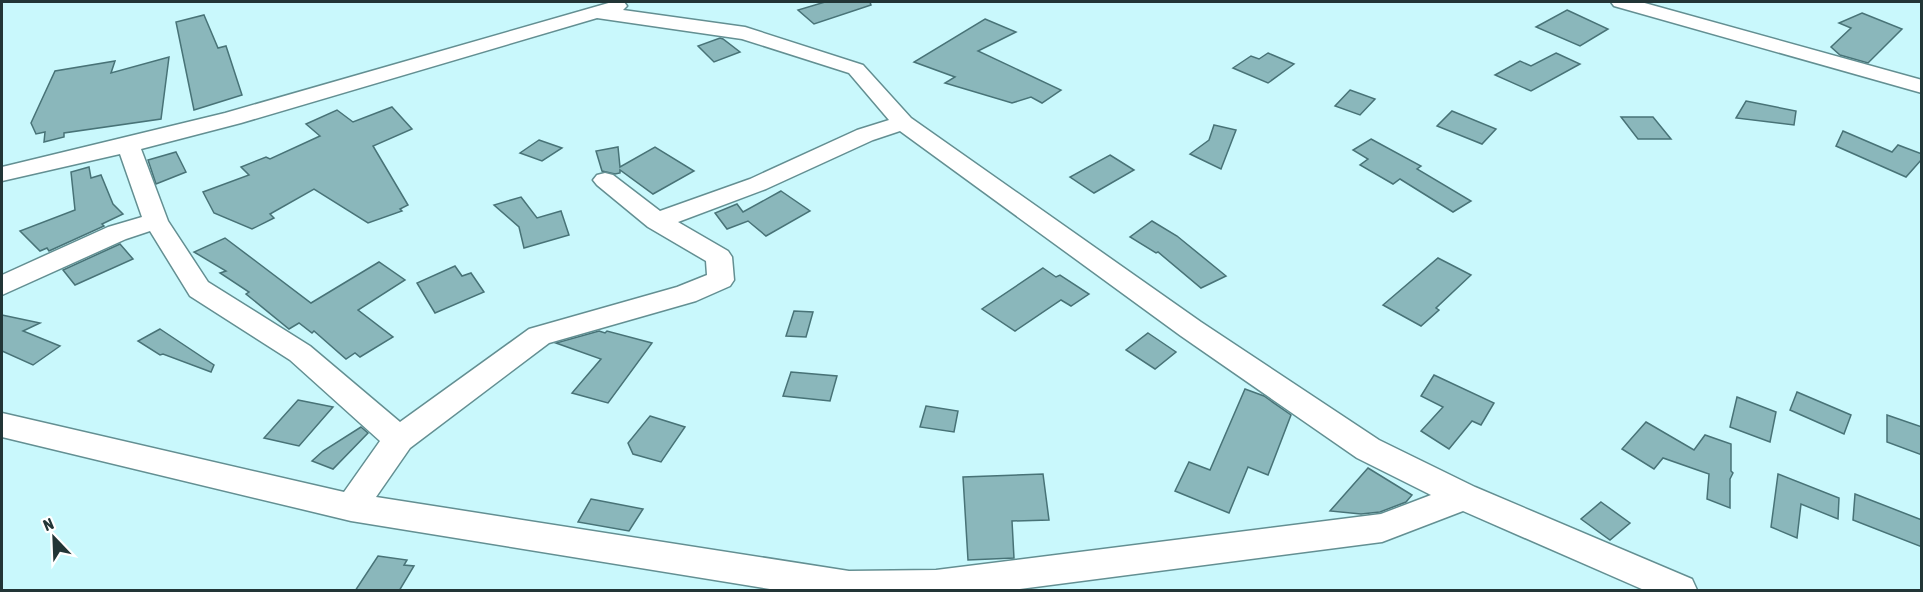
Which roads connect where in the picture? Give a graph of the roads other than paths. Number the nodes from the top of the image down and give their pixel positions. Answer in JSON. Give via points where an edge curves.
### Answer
{"nodes":[{"id":1,"x":630,"y":2,"type":"edge"},
{"id":2,"x":1621,"y":2,"type":"edge"},
{"id":3,"x":600,"y":12,"type":"junction"},
{"id":4,"x":1922,"y":87,"type":"edge"},
{"id":5,"x":903,"y":123,"type":"junction"},
{"id":6,"x":128,"y":146,"type":"junction"},
{"id":7,"x":2,"y":174,"type":"edge"},
{"id":8,"x":604,"y":180,"type":"dead end"},
{"id":9,"x":156,"y":221,"type":"junction"},
{"id":10,"x":657,"y":221,"type":"junction"},
{"id":11,"x":2,"y":286,"type":"edge"},
{"id":12,"x":2,"y":425,"type":"edge"},
{"id":13,"x":399,"y":439,"type":"junction"},
{"id":14,"x":1464,"y":497,"type":"junction"},
{"id":15,"x":351,"y":507,"type":"junction"},
{"id":16,"x":1680,"y":591,"type":"edge"}],
"edges":[{"from":1,"to":3,"type":"street"},
{"from":2,"to":4,"type":"street"},
{"from":3,"to":5,"type":"street","via":[[745,33],[856,69]]},
{"from":3,"to":6,"type":"street"},
{"from":5,"to":10,"type":"street","via":[[865,135],[758,184]]},
{"from":5,"to":14,"type":"street","via":[[1191,329],[1368,449]]},
{"from":6,"to":7,"type":"street"},
{"from":6,"to":9,"type":"street"},
{"from":8,"to":10,"type":"street"},
{"from":9,"to":11,"type":"street","via":[[117,233]]},
{"from":9,"to":13,"type":"street","via":[[199,289],[300,353]]},
{"from":10,"to":13,"type":"street","via":[[719,257],[721,280],[686,294],[539,336]]},
{"from":12,"to":15,"type":"street"},
{"from":13,"to":15,"type":"street"},
{"from":14,"to":15,"type":"street","via":[[1382,528],[936,585],[849,587]]},
{"from":14,"to":16,"type":"street"}]}
